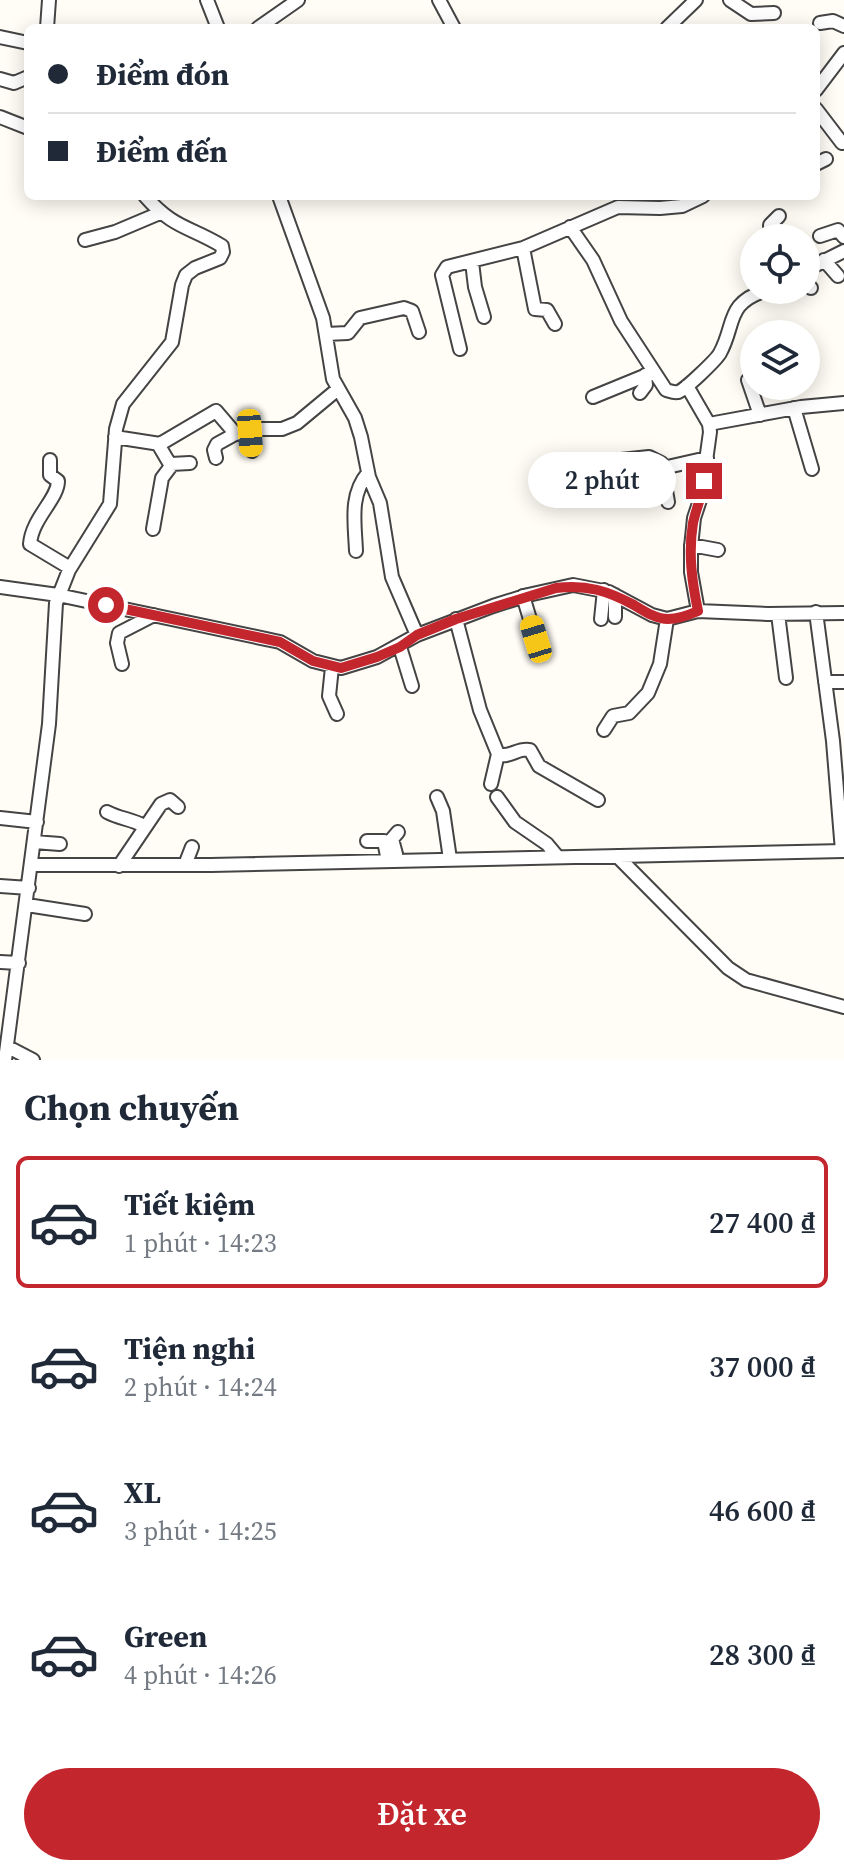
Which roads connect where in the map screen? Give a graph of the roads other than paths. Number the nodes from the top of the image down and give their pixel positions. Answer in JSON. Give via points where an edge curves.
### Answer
{"nodes":[{"id":1,"x":49,"y":0,"type":"edge"},
{"id":2,"x":207,"y":0,"type":"edge"},
{"id":3,"x":298,"y":0,"type":"edge"},
{"id":4,"x":439,"y":0,"type":"edge"},
{"id":5,"x":696,"y":0,"type":"edge"},
{"id":6,"x":730,"y":0,"type":"edge"},
{"id":7,"x":774,"y":13,"type":"dead end"},
{"id":8,"x":820,"y":23,"type":"dead end"},
{"id":9,"x":47,"y":24,"type":"edge"},
{"id":10,"x":216,"y":24,"type":"edge"},
{"id":11,"x":264,"y":24,"type":"edge"},
{"id":12,"x":452,"y":24,"type":"edge"},
{"id":13,"x":672,"y":24,"type":"edge"},
{"id":14,"x":844,"y":26,"type":"edge"},
{"id":15,"x":0,"y":37,"type":"edge"},
{"id":16,"x":24,"y":42,"type":"edge"},
{"id":17,"x":843,"y":57,"type":"edge"},
{"id":18,"x":0,"y":79,"type":"edge"},
{"id":19,"x":24,"y":79,"type":"edge"},
{"id":20,"x":820,"y":85,"type":"edge"},
{"id":21,"x":820,"y":114,"type":"edge"},
{"id":22,"x":0,"y":117,"type":"edge"},
{"id":23,"x":24,"y":126,"type":"edge"},
{"id":24,"x":842,"y":143,"type":"edge"},
{"id":25,"x":149,"y":200,"type":"edge"},
{"id":26,"x":280,"y":200,"type":"edge"},
{"id":27,"x":695,"y":200,"type":"edge"},
{"id":28,"x":669,"y":202,"type":"edge"},
{"id":29,"x":160,"y":213,"type":"junction"},
{"id":30,"x":779,"y":216,"type":"dead end"},
{"id":31,"x":771,"y":224,"type":"edge"},
{"id":32,"x":570,"y":227,"type":"junction"},
{"id":33,"x":820,"y":236,"type":"dead end"},
{"id":34,"x":844,"y":237,"type":"edge"},
{"id":35,"x":85,"y":240,"type":"dead end"},
{"id":36,"x":523,"y":248,"type":"junction"},
{"id":37,"x":844,"y":251,"type":"edge"},
{"id":38,"x":824,"y":260,"type":"junction"},
{"id":39,"x":472,"y":262,"type":"junction"},
{"id":40,"x":820,"y":262,"type":"edge"},
{"id":41,"x":838,"y":276,"type":"dead end"},
{"id":42,"x":445,"y":292,"type":"junction"},
{"id":43,"x":742,"y":304,"type":"edge"},
{"id":44,"x":744,"y":304,"type":"edge"},
{"id":45,"x":756,"y":312,"type":"dead end"},
{"id":46,"x":442,"y":317,"type":"dead end"},
{"id":47,"x":484,"y":317,"type":"dead end"},
{"id":48,"x":555,"y":324,"type":"dead end"},
{"id":49,"x":419,"y":332,"type":"dead end"},
{"id":50,"x":326,"y":334,"type":"junction"},
{"id":51,"x":460,"y":349,"type":"dead end"},
{"id":52,"x":649,"y":373,"type":"junction"},
{"id":53,"x":687,"y":386,"type":"junction"},
{"id":54,"x":338,"y":389,"type":"junction"},
{"id":55,"x":640,"y":393,"type":"dead end"},
{"id":56,"x":593,"y":397,"type":"dead end"},
{"id":57,"x":755,"y":400,"type":"edge"},
{"id":58,"x":844,"y":403,"type":"edge"},
{"id":59,"x":794,"y":408,"type":"junction"},
{"id":60,"x":760,"y":415,"type":"junction"},
{"id":61,"x":709,"y":424,"type":"junction"},
{"id":62,"x":244,"y":433,"type":"junction"},
{"id":63,"x":115,"y":437,"type":"junction"},
{"id":64,"x":158,"y":444,"type":"junction"},
{"id":65,"x":252,"y":451,"type":"dead end"},
{"id":66,"x":216,"y":458,"type":"dead end"},
{"id":67,"x":707,"y":458,"type":"junction"},
{"id":68,"x":50,"y":460,"type":"dead end"},
{"id":69,"x":621,"y":460,"type":"dead end"},
{"id":70,"x":190,"y":463,"type":"dead end"},
{"id":71,"x":171,"y":464,"type":"junction"},
{"id":72,"x":663,"y":468,"type":"junction"},
{"id":73,"x":812,"y":469,"type":"dead end"},
{"id":74,"x":368,"y":473,"type":"junction"},
{"id":75,"x":668,"y":502,"type":"dead end"},
{"id":76,"x":153,"y":529,"type":"dead end"},
{"id":77,"x":691,"y":545,"type":"junction"},
{"id":78,"x":718,"y":550,"type":"dead end"},
{"id":79,"x":356,"y":551,"type":"dead end"},
{"id":80,"x":70,"y":568,"type":"junction"},
{"id":81,"x":0,"y":587,"type":"edge"},
{"id":82,"x":610,"y":593,"type":"junction"},
{"id":83,"x":58,"y":595,"type":"junction"},
{"id":84,"x":523,"y":596,"type":"junction"},
{"id":85,"x":698,"y":611,"type":"junction"},
{"id":86,"x":816,"y":612,"type":"junction"},
{"id":87,"x":844,"y":613,"type":"edge"},
{"id":88,"x":778,"y":614,"type":"junction"},
{"id":89,"x":154,"y":615,"type":"junction"},
{"id":90,"x":615,"y":617,"type":"dead end"},
{"id":91,"x":456,"y":619,"type":"junction"},
{"id":92,"x":601,"y":619,"type":"dead end"},
{"id":93,"x":667,"y":619,"type":"junction"},
{"id":94,"x":417,"y":635,"type":"junction"},
{"id":95,"x":536,"y":639,"type":"dead end"},
{"id":96,"x":400,"y":647,"type":"junction"},
{"id":97,"x":122,"y":664,"type":"dead end"},
{"id":98,"x":332,"y":667,"type":"junction"},
{"id":99,"x":786,"y":678,"type":"dead end"},
{"id":100,"x":825,"y":682,"type":"junction"},
{"id":101,"x":844,"y":682,"type":"edge"},
{"id":102,"x":412,"y":686,"type":"dead end"},
{"id":103,"x":337,"y":714,"type":"dead end"},
{"id":104,"x":829,"y":717,"type":"junction"},
{"id":105,"x":844,"y":718,"type":"edge"},
{"id":106,"x":604,"y":730,"type":"dead end"},
{"id":107,"x":498,"y":754,"type":"junction"},
{"id":108,"x":491,"y":784,"type":"dead end"},
{"id":109,"x":179,"y":788,"type":"dead end"},
{"id":110,"x":437,"y":797,"type":"dead end"},
{"id":111,"x":497,"y":797,"type":"dead end"},
{"id":112,"x":598,"y":800,"type":"dead end"},
{"id":113,"x":107,"y":812,"type":"dead end"},
{"id":114,"x":0,"y":818,"type":"edge"},
{"id":115,"x":37,"y":822,"type":"junction"},
{"id":116,"x":144,"y":826,"type":"junction"},
{"id":117,"x":398,"y":832,"type":"dead end"},
{"id":118,"x":367,"y":841,"type":"dead end"},
{"id":119,"x":34,"y":842,"type":"junction"},
{"id":120,"x":60,"y":844,"type":"dead end"},
{"id":121,"x":192,"y":847,"type":"dead end"},
{"id":122,"x":843,"y":851,"type":"edge"},
{"id":123,"x":557,"y":856,"type":"junction"},
{"id":124,"x":617,"y":856,"type":"junction"},
{"id":125,"x":450,"y":859,"type":"junction"},
{"id":126,"x":393,"y":861,"type":"junction"},
{"id":127,"x":32,"y":865,"type":"junction"},
{"id":128,"x":185,"y":865,"type":"junction"},
{"id":129,"x":119,"y":866,"type":"junction"},
{"id":130,"x":0,"y":886,"type":"edge"},
{"id":131,"x":29,"y":888,"type":"junction"},
{"id":132,"x":27,"y":905,"type":"junction"},
{"id":133,"x":85,"y":914,"type":"dead end"},
{"id":134,"x":0,"y":962,"type":"edge"},
{"id":135,"x":19,"y":963,"type":"junction"},
{"id":136,"x":844,"y":1007,"type":"edge"},
{"id":137,"x":6,"y":1044,"type":"edge"},
{"id":138,"x":33,"y":1060,"type":"edge"}],
"edges":[{"from":1,"to":9,"type":"street"},
{"from":2,"to":10,"type":"street"},
{"from":3,"to":11,"type":"street"},
{"from":4,"to":12,"type":"street"},
{"from":5,"to":13,"type":"street"},
{"from":6,"to":7,"type":"street","via":[[751,14]]},
{"from":8,"to":14,"type":"street"},
{"from":15,"to":16,"type":"street"},
{"from":17,"to":20,"type":"street"},
{"from":18,"to":19,"type":"street","via":[[14,83]]},
{"from":21,"to":24,"type":"street"},
{"from":22,"to":23,"type":"street"},
{"from":25,"to":29,"type":"street"},
{"from":26,"to":50,"type":"street"},
{"from":27,"to":28,"type":"street","via":[[682,206]]},
{"from":28,"to":32,"type":"street","via":[[618,207]]},
{"from":29,"to":35,"type":"street"},
{"from":29,"to":63,"type":"street","via":[[222,246],[223,252],[186,275],[172,342],[123,404]]},
{"from":30,"to":31,"type":"street"},
{"from":32,"to":36,"type":"street"},
{"from":32,"to":52,"type":"street","via":[[593,260]]},
{"from":33,"to":34,"type":"street","via":[[838,230]]},
{"from":36,"to":39,"type":"street"},
{"from":36,"to":48,"type":"street","via":[[535,309],[547,310]]},
{"from":37,"to":38,"type":"street"},
{"from":38,"to":40,"type":"street"},
{"from":38,"to":41,"type":"street"},
{"from":39,"to":42,"type":"street","via":[[447,267]]},
{"from":39,"to":47,"type":"street"},
{"from":42,"to":46,"type":"street"},
{"from":42,"to":51,"type":"street"},
{"from":43,"to":53,"type":"street","via":[[733,314],[720,353]]},
{"from":44,"to":45,"type":"street"},
{"from":49,"to":50,"type":"street","via":[[412,311],[404,308],[360,318],[348,333]]},
{"from":50,"to":54,"type":"street"},
{"from":52,"to":53,"type":"street","via":[[666,390],[678,392]]},
{"from":52,"to":55,"type":"street"},
{"from":52,"to":56,"type":"street"},
{"from":53,"to":61,"type":"street"},
{"from":54,"to":62,"type":"street","via":[[288,428]]},
{"from":54,"to":74,"type":"street","via":[[355,418]]},
{"from":57,"to":60,"type":"street"},
{"from":58,"to":59,"type":"street"},
{"from":59,"to":60,"type":"street"},
{"from":59,"to":73,"type":"street"},
{"from":60,"to":61,"type":"street"},
{"from":61,"to":67,"type":"street"},
{"from":62,"to":64,"type":"street","via":[[213,411]]},
{"from":62,"to":65,"type":"street"},
{"from":62,"to":66,"type":"street","via":[[217,444]]},
{"from":63,"to":64,"type":"street"},
{"from":63,"to":80,"type":"street","via":[[110,504]]},
{"from":64,"to":71,"type":"street"},
{"from":67,"to":72,"type":"street"},
{"from":67,"to":77,"type":"street"},
{"from":68,"to":80,"type":"street","via":[[50,475],[58,488],[37,518],[30,544]]},
{"from":69,"to":72,"type":"street","via":[[649,457]]},
{"from":70,"to":71,"type":"street"},
{"from":71,"to":76,"type":"street","via":[[162,478]]},
{"from":72,"to":75,"type":"street"},
{"from":74,"to":79,"type":"street","via":[[354,504]]},
{"from":74,"to":94,"type":"street","via":[[380,503],[392,577]]},
{"from":77,"to":78,"type":"street"},
{"from":77,"to":85,"type":"street"},
{"from":80,"to":83,"type":"street"},
{"from":81,"to":83,"type":"street"},
{"from":82,"to":84,"type":"street","via":[[573,585]]},
{"from":82,"to":90,"type":"street"},
{"from":82,"to":92,"type":"street"},
{"from":82,"to":93,"type":"street","via":[[650,621]]},
{"from":83,"to":89,"type":"street"},
{"from":83,"to":115,"type":"street"},
{"from":84,"to":91,"type":"street"},
{"from":84,"to":95,"type":"street"},
{"from":85,"to":88,"type":"street"},
{"from":85,"to":93,"type":"street"},
{"from":86,"to":87,"type":"street"},
{"from":86,"to":88,"type":"street"},
{"from":86,"to":100,"type":"street"},
{"from":88,"to":99,"type":"street"},
{"from":89,"to":97,"type":"street","via":[[119,633]]},
{"from":89,"to":98,"type":"street","via":[[280,642]]},
{"from":91,"to":94,"type":"street"},
{"from":91,"to":107,"type":"street","via":[[480,710]]},
{"from":93,"to":106,"type":"street","via":[[663,672],[629,713],[613,716]]},
{"from":94,"to":96,"type":"street"},
{"from":96,"to":98,"type":"street","via":[[349,667]]},
{"from":96,"to":102,"type":"street"},
{"from":98,"to":103,"type":"street","via":[[329,696]]},
{"from":100,"to":101,"type":"street"},
{"from":100,"to":104,"type":"street"},
{"from":104,"to":105,"type":"street"},
{"from":104,"to":122,"type":"street"},
{"from":107,"to":108,"type":"street"},
{"from":107,"to":112,"type":"street","via":[[530,750],[539,766]]},
{"from":109,"to":116,"type":"street","via":[[175,804],[161,804]]},
{"from":110,"to":125,"type":"street"},
{"from":111,"to":123,"type":"street","via":[[515,822]]},
{"from":113,"to":116,"type":"street"},
{"from":114,"to":115,"type":"street"},
{"from":115,"to":119,"type":"street"},
{"from":116,"to":129,"type":"street"},
{"from":117,"to":126,"type":"street","via":[[393,836]]},
{"from":118,"to":126,"type":"street","via":[[384,841]]},
{"from":119,"to":120,"type":"street"},
{"from":119,"to":127,"type":"street"},
{"from":121,"to":128,"type":"street"},
{"from":122,"to":124,"type":"street"},
{"from":123,"to":124,"type":"street"},
{"from":123,"to":125,"type":"street"},
{"from":124,"to":136,"type":"street","via":[[746,980]]},
{"from":125,"to":126,"type":"street"},
{"from":126,"to":128,"type":"street"},
{"from":127,"to":129,"type":"street"},
{"from":127,"to":131,"type":"street"},
{"from":128,"to":129,"type":"street"},
{"from":130,"to":131,"type":"street"},
{"from":131,"to":132,"type":"street"},
{"from":132,"to":133,"type":"street"},
{"from":132,"to":135,"type":"street"},
{"from":134,"to":135,"type":"street"},
{"from":135,"to":137,"type":"street"},
{"from":137,"to":138,"type":"street"}]}
